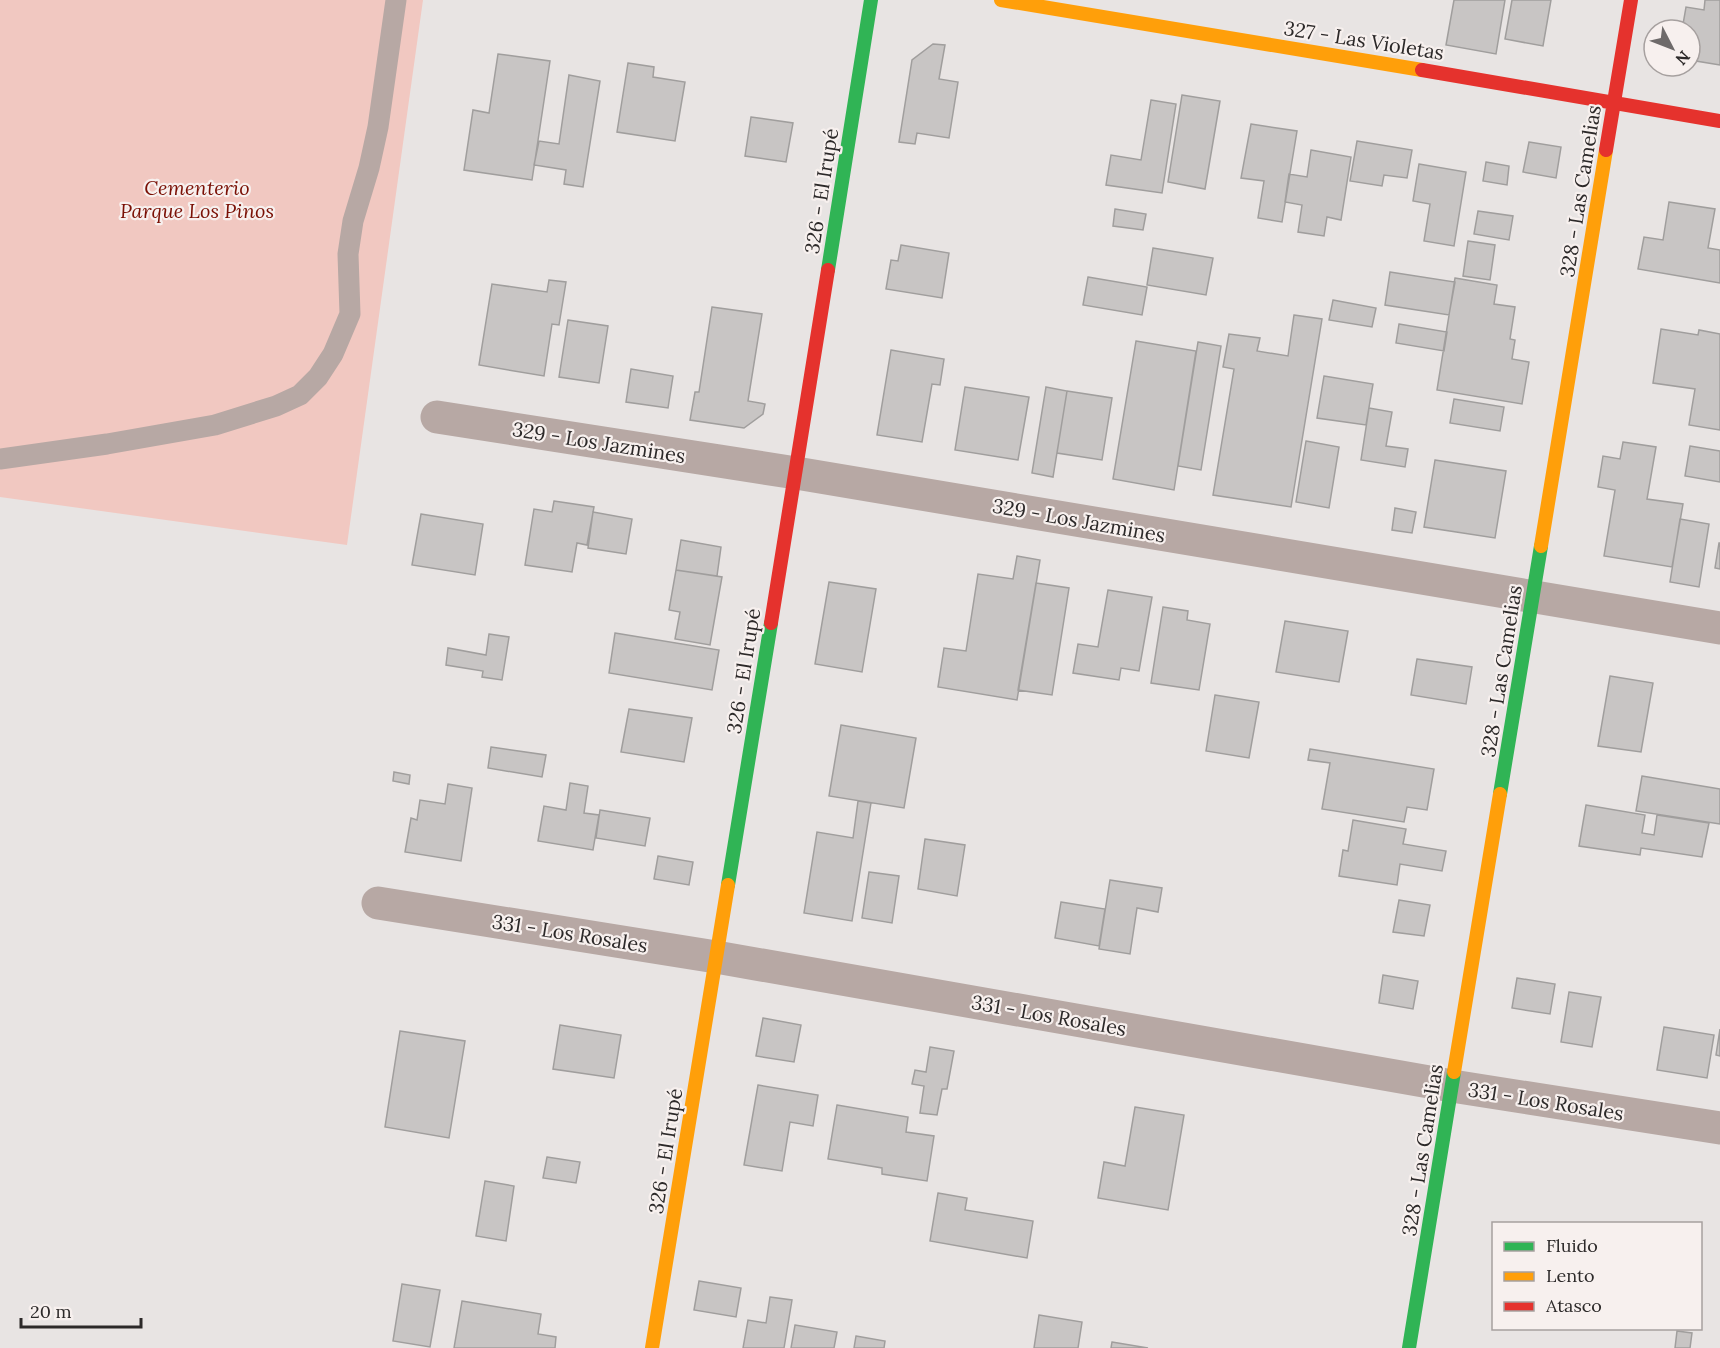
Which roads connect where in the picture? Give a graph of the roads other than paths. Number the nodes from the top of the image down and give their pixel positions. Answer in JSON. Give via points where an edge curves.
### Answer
{"nodes":[{"id":1,"x":396,"y":0,"type":"edge"},
{"id":2,"x":871,"y":0,"type":"edge"},
{"id":3,"x":1001,"y":0,"type":"edge"},
{"id":4,"x":1631,"y":0,"type":"edge"},
{"id":5,"x":1614,"y":102,"type":"junction"},
{"id":6,"x":1720,"y":121,"type":"edge"},
{"id":7,"x":437,"y":417,"type":"dead end"},
{"id":8,"x":0,"y":459,"type":"edge"},
{"id":9,"x":796,"y":472,"type":"junction"},
{"id":10,"x":1533,"y":597,"type":"junction"},
{"id":11,"x":1720,"y":628,"type":"edge"},
{"id":12,"x":378,"y":903,"type":"dead end"},
{"id":13,"x":716,"y":957,"type":"junction"},
{"id":14,"x":1452,"y":1086,"type":"junction"},
{"id":15,"x":1720,"y":1128,"type":"edge"},
{"id":16,"x":652,"y":1348,"type":"edge"},
{"id":17,"x":1409,"y":1348,"type":"edge"}],
"edges":[{"from":1,"to":8,"type":"lane","via":[[378,127],[348,254],[350,314],[318,377],[300,395],[214,425]]},
{"from":2,"to":9,"type":"street","name":"326 - El Irupé"},
{"from":3,"to":5,"type":"street","name":"327 - Las Violetas"},
{"from":4,"to":5,"type":"street","name":"328 - Las Camelias"},
{"from":5,"to":6,"type":"street","name":"327 - Las Violetas"},
{"from":5,"to":10,"type":"street","name":"328 - Las Camelias"},
{"from":7,"to":9,"type":"street","name":"329 - Los Jazmines"},
{"from":9,"to":10,"type":"street","name":"329 - Los Jazmines"},
{"from":9,"to":13,"type":"street","name":"326 - El Irupé"},
{"from":10,"to":11,"type":"street","name":"329 - Los Jazmines"},
{"from":10,"to":14,"type":"street","name":"328 - Las Camelias"},
{"from":12,"to":13,"type":"street","name":"331 - Los Rosales"},
{"from":13,"to":14,"type":"street","name":"331 - Los Rosales"},
{"from":13,"to":16,"type":"street","name":"326 - El Irupé"},
{"from":14,"to":15,"type":"street","name":"331 - Los Rosales"},
{"from":14,"to":17,"type":"street","name":"328 - Las Camelias"}]}
